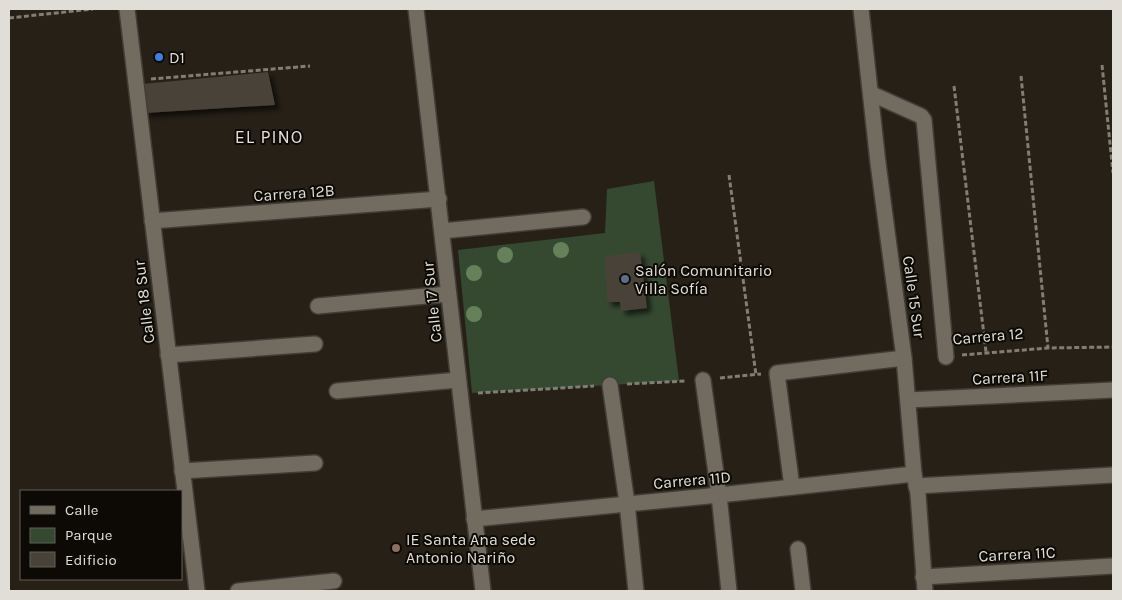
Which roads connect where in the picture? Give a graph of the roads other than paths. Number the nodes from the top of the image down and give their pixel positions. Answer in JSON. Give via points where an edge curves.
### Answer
{"nodes":[{"id":1,"x":127,"y":9,"type":"edge"},
{"id":2,"x":416,"y":9,"type":"edge"},
{"id":3,"x":861,"y":9,"type":"edge"},
{"id":4,"x":872,"y":94,"type":"junction"},
{"id":5,"x":439,"y":199,"type":"junction"},
{"id":6,"x":583,"y":217,"type":"dead end"},
{"id":7,"x":152,"y":221,"type":"junction"},
{"id":8,"x":442,"y":231,"type":"junction"},
{"id":9,"x":448,"y":294,"type":"junction"},
{"id":10,"x":318,"y":306,"type":"dead end"},
{"id":11,"x":315,"y":344,"type":"dead end"},
{"id":12,"x":168,"y":354,"type":"junction"},
{"id":13,"x":946,"y":357,"type":"road end"},
{"id":14,"x":904,"y":358,"type":"junction"},
{"id":15,"x":458,"y":380,"type":"junction"},
{"id":16,"x":703,"y":380,"type":"dead end"},
{"id":17,"x":610,"y":384,"type":"dead end"},
{"id":18,"x":1113,"y":390,"type":"edge"},
{"id":19,"x":338,"y":391,"type":"dead end"},
{"id":20,"x":908,"y":400,"type":"junction"},
{"id":21,"x":315,"y":462,"type":"dead end"},
{"id":22,"x":182,"y":471,"type":"junction"},
{"id":23,"x":1113,"y":475,"type":"edge"},
{"id":24,"x":915,"y":480,"type":"junction"},
{"id":25,"x":792,"y":487,"type":"junction"},
{"id":26,"x":719,"y":496,"type":"junction"},
{"id":27,"x":627,"y":504,"type":"junction"},
{"id":28,"x":474,"y":519,"type":"junction"},
{"id":29,"x":798,"y":549,"type":"dead end"},
{"id":30,"x":1113,"y":566,"type":"edge"},
{"id":31,"x":334,"y":581,"type":"dead end"},
{"id":32,"x":924,"y":584,"type":"edge"},
{"id":33,"x":197,"y":591,"type":"edge"},
{"id":34,"x":238,"y":591,"type":"edge"},
{"id":35,"x":483,"y":591,"type":"edge"},
{"id":36,"x":636,"y":591,"type":"edge"},
{"id":37,"x":729,"y":591,"type":"edge"},
{"id":38,"x":803,"y":591,"type":"edge"}],
"edges":[{"from":1,"to":7,"type":"street","name":"Calle 18 Sur"},
{"from":2,"to":5,"type":"street","name":"Calle 17 Sur"},
{"from":3,"to":4,"type":"street","name":"Calle 15 Sur"},
{"from":4,"to":13,"type":"street","via":[[924,120]]},
{"from":4,"to":14,"type":"street","name":"Calle 15 Sur"},
{"from":5,"to":7,"type":"street","name":"Carrera 12B"},
{"from":5,"to":8,"type":"street","name":"Calle 17 Sur"},
{"from":6,"to":8,"type":"street"},
{"from":7,"to":12,"type":"street","name":"Calle 18 Sur"},
{"from":8,"to":9,"type":"street","name":"Calle 17 Sur"},
{"from":9,"to":10,"type":"street"},
{"from":9,"to":15,"type":"street","name":"Calle 17 Sur"},
{"from":11,"to":12,"type":"street"},
{"from":12,"to":22,"type":"street","name":"Calle 18 Sur"},
{"from":14,"to":20,"type":"street","name":"Calle 15 Sur"},
{"from":14,"to":25,"type":"street","via":[[777,372]]},
{"from":15,"to":19,"type":"street"},
{"from":15,"to":28,"type":"street","name":"Calle 17 Sur"},
{"from":16,"to":26,"type":"street"},
{"from":17,"to":27,"type":"street"},
{"from":18,"to":20,"type":"street","name":"Carrera 11F"},
{"from":20,"to":24,"type":"street","name":"Calle 15 Sur"},
{"from":21,"to":22,"type":"street"},
{"from":22,"to":33,"type":"street","name":"Calle 18 Sur"},
{"from":23,"to":24,"type":"street","name":"Carrera 11D"},
{"from":24,"to":25,"type":"street","name":"Carrera 11D"},
{"from":24,"to":32,"type":"street","name":"Calle 15 Sur"},
{"from":25,"to":26,"type":"street","name":"Carrera 11D"},
{"from":26,"to":27,"type":"street","name":"Carrera 11D"},
{"from":26,"to":37,"type":"street"},
{"from":27,"to":28,"type":"street","name":"Carrera 11D"},
{"from":27,"to":36,"type":"street"},
{"from":28,"to":35,"type":"street","name":"Calle 17 Sur"},
{"from":29,"to":38,"type":"street"},
{"from":30,"to":32,"type":"street","name":"Carrera 11C"},
{"from":31,"to":34,"type":"street"}]}
